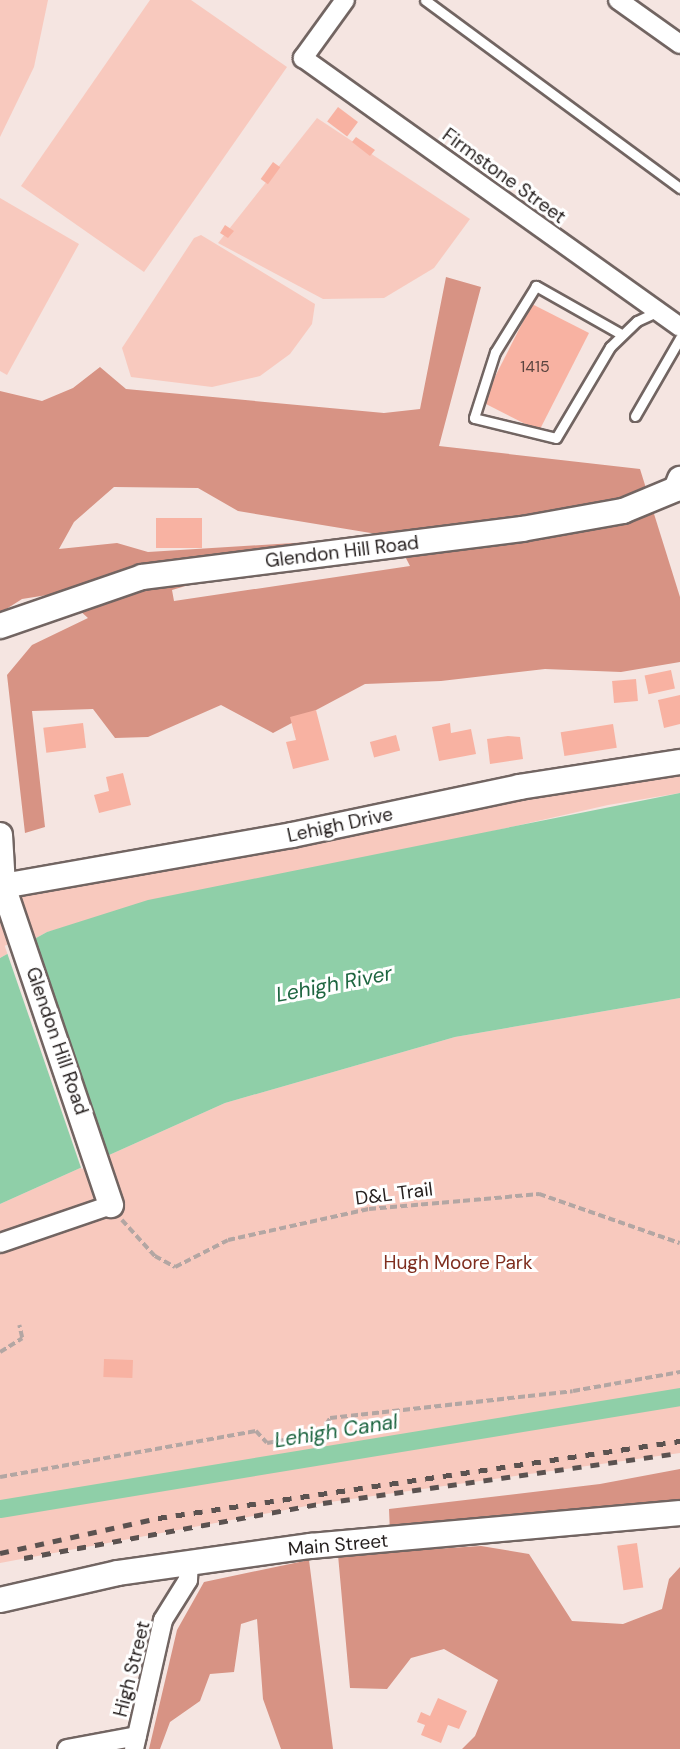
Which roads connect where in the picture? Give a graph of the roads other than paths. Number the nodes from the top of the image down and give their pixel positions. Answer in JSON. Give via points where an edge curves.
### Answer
{"nodes":[{"id":1,"x":345,"y":0,"type":"edge"},
{"id":2,"x":425,"y":0,"type":"edge"},
{"id":3,"x":618,"y":0,"type":"edge"},
{"id":4,"x":680,"y":44,"type":"edge"},
{"id":5,"x":680,"y":188,"type":"edge"},
{"id":6,"x":657,"y":311,"type":"junction"},
{"id":7,"x":680,"y":327,"type":"edge"},
{"id":8,"x":621,"y":334,"type":"junction"},
{"id":9,"x":680,"y":338,"type":"edge"},
{"id":10,"x":635,"y":416,"type":"dead end"},
{"id":11,"x":680,"y":479,"type":"edge"},
{"id":12,"x":0,"y":626,"type":"edge"},
{"id":13,"x":680,"y":762,"type":"edge"},
{"id":14,"x":0,"y":835,"type":"edge"},
{"id":15,"x":2,"y":886,"type":"edge"},
{"id":16,"x":111,"y":1205,"type":"joint"},
{"id":17,"x":0,"y":1243,"type":"edge"},
{"id":18,"x":680,"y":1513,"type":"edge"},
{"id":19,"x":189,"y":1562,"type":"junction"},
{"id":20,"x":0,"y":1600,"type":"edge"},
{"id":21,"x":135,"y":1743,"type":"edge"},
{"id":22,"x":67,"y":1749,"type":"edge"}],
"edges":[{"from":1,"to":6,"type":"street","name":"Firmstone Street","via":[[303,58]]},
{"from":2,"to":5,"type":"lane"},
{"from":3,"to":4,"type":"street"},
{"from":6,"to":7,"type":"street","name":"Firmstone Street"},
{"from":6,"to":8,"type":"lane"},
{"from":8,"to":8,"type":"lane","via":[[556,438],[474,418],[495,352],[536,286]]},
{"from":9,"to":10,"type":"lane"},
{"from":11,"to":12,"type":"street","name":"Glendon Hill Road","via":[[676,489],[623,511],[522,529],[142,576]]},
{"from":13,"to":15,"type":"street","name":"Lehigh Drive","via":[[519,787],[292,835]]},
{"from":14,"to":15,"type":"street","name":"Glendon Hill Road"},
{"from":15,"to":16,"type":"street","name":"Glendon Hill Road"},
{"from":16,"to":17,"type":"street"},
{"from":18,"to":19,"type":"street","name":"Main Street","via":[[311,1546]]},
{"from":19,"to":20,"type":"street","name":"Main Street"},
{"from":19,"to":21,"type":"street","name":"High Street","via":[[188,1580],[163,1620]]},
{"from":21,"to":22,"type":"street"}]}
